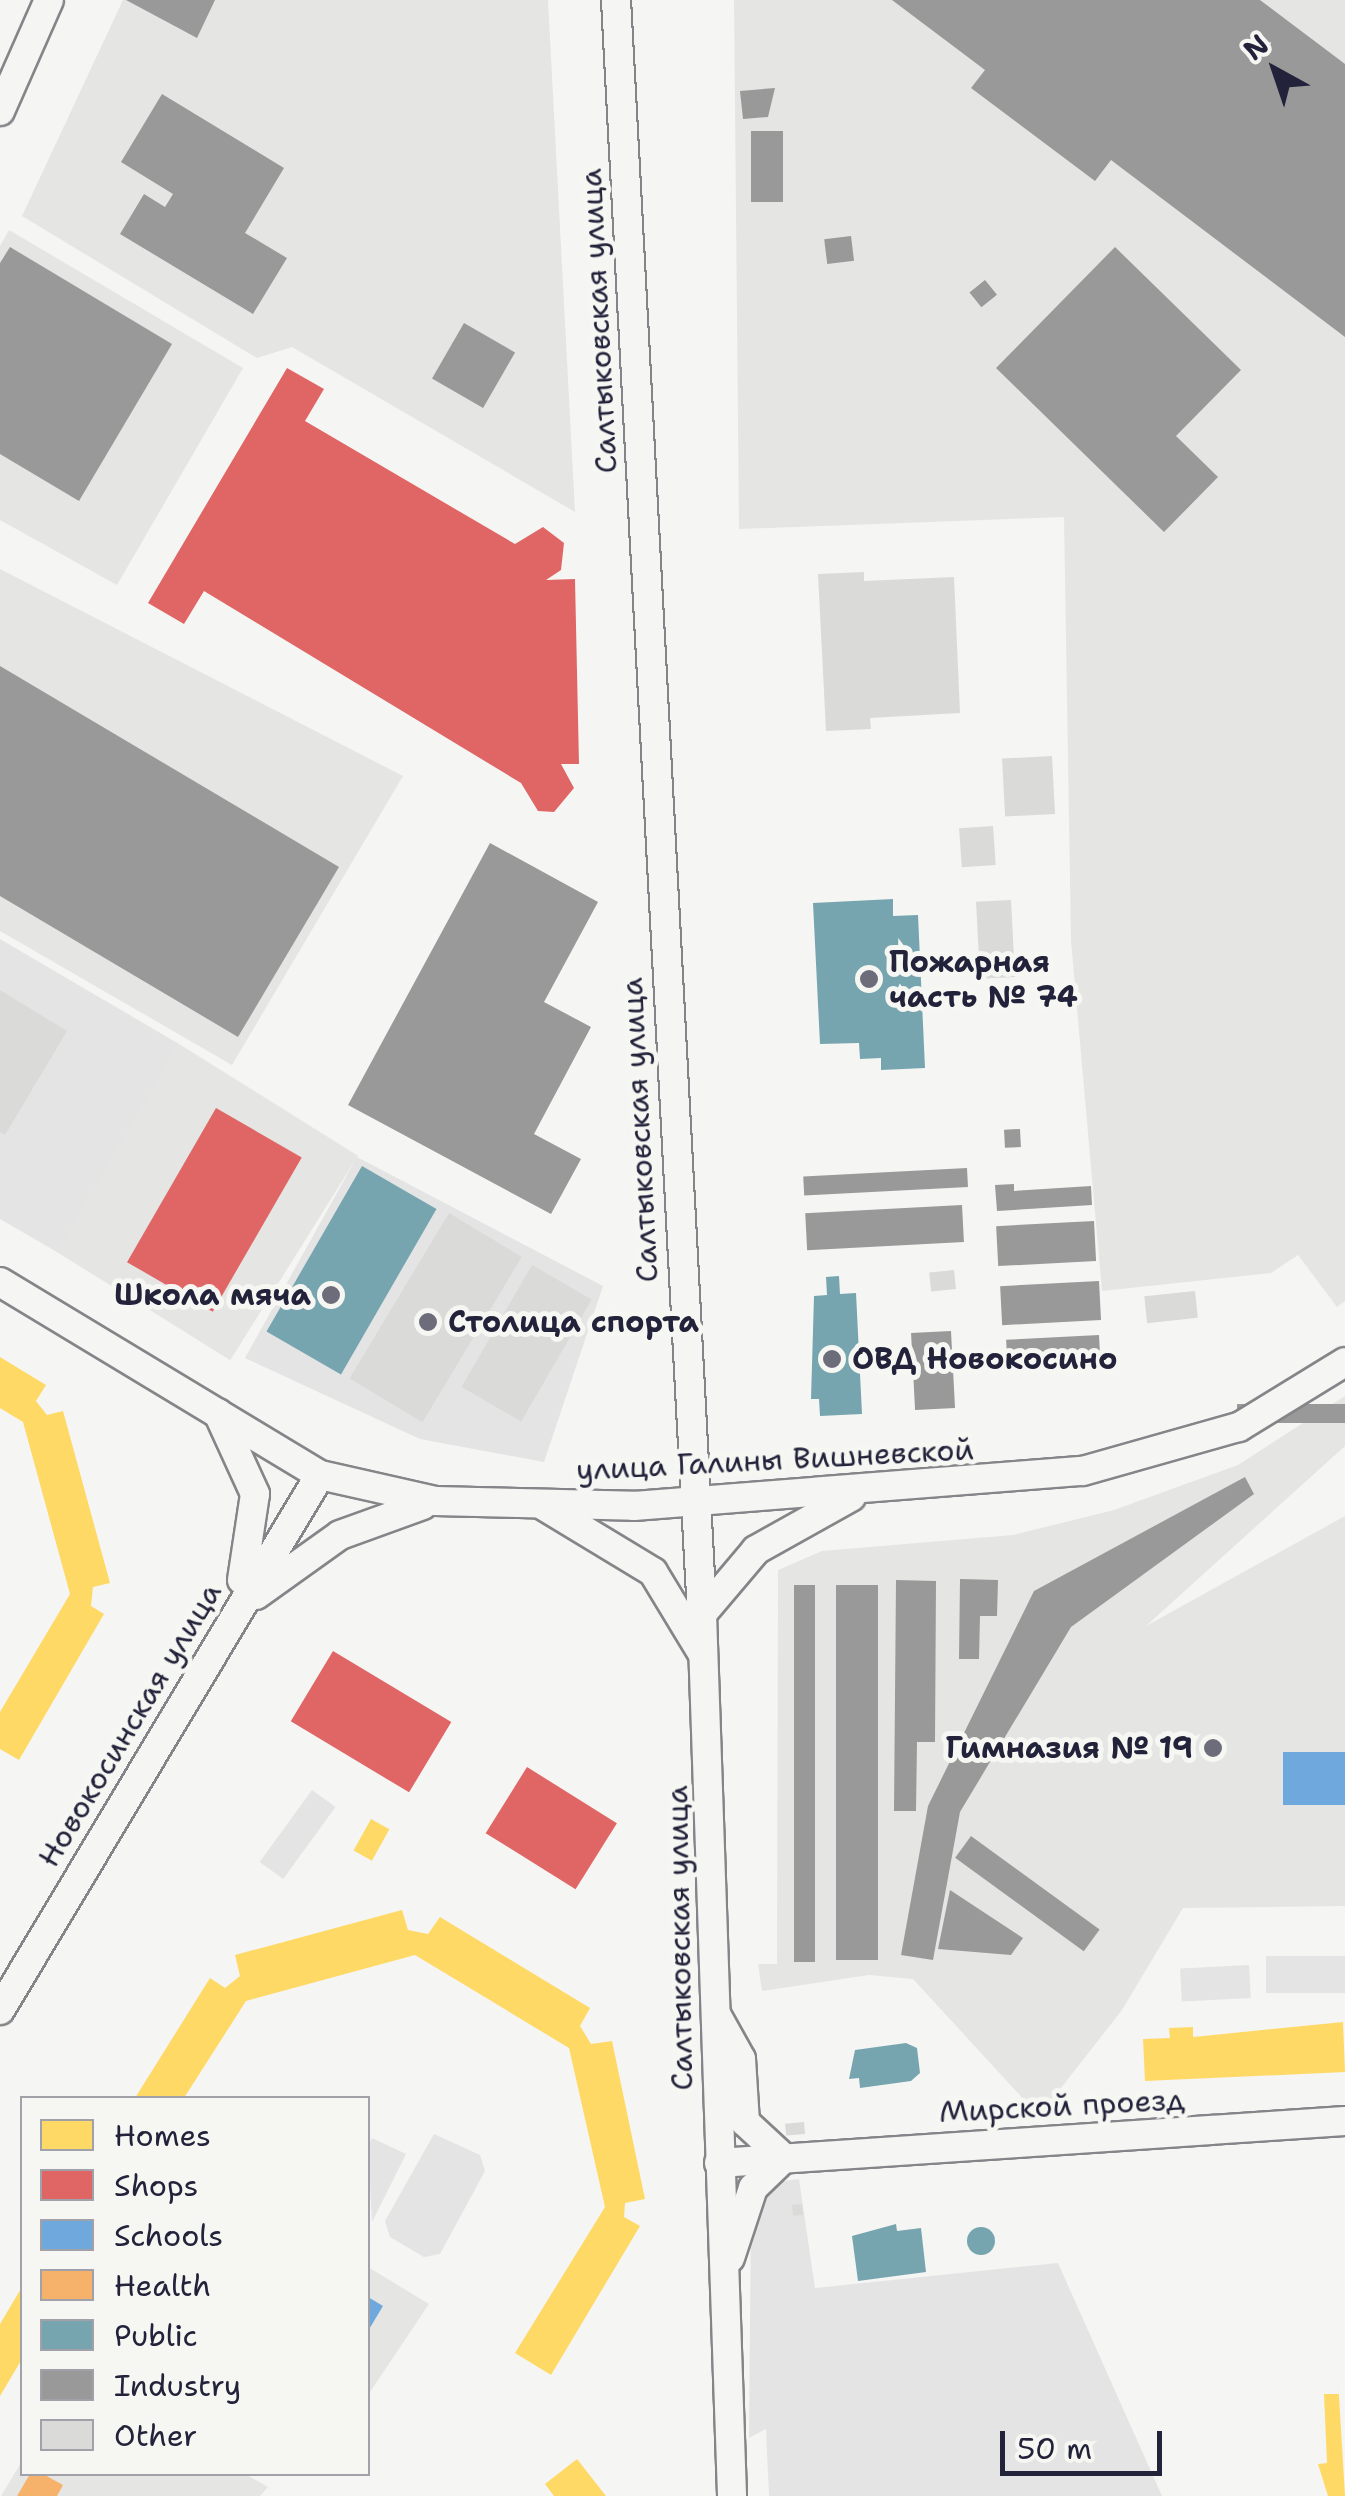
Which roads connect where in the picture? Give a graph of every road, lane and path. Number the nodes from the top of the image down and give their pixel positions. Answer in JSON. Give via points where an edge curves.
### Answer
{"nodes":[{"id":1,"x":50,"y":0,"type":"edge"},
{"id":2,"x":616,"y":0,"type":"edge"},
{"id":3,"x":0,"y":111,"type":"edge"},
{"id":4,"x":0,"y":1282,"type":"edge"},
{"id":5,"x":1345,"y":1362,"type":"edge"},
{"id":6,"x":216,"y":1410,"type":"junction"},
{"id":7,"x":320,"y":1475,"type":"junction"},
{"id":8,"x":859,"y":1492,"type":"junction"},
{"id":9,"x":435,"y":1501,"type":"junction"},
{"id":10,"x":538,"y":1503,"type":"junction"},
{"id":11,"x":692,"y":1503,"type":"junction"},
{"id":12,"x":702,"y":1614,"type":"junction"},
{"id":13,"x":226,"y":1624,"type":"junction"},
{"id":14,"x":704,"y":1657,"type":"junction"},
{"id":15,"x":0,"y":2010,"type":"edge"},
{"id":16,"x":715,"y":2012,"type":"junction"},
{"id":17,"x":1345,"y":2121,"type":"edge"},
{"id":18,"x":784,"y":2158,"type":"junction"},
{"id":19,"x":719,"y":2163,"type":"junction"},
{"id":20,"x":724,"y":2279,"type":"junction"},
{"id":21,"x":732,"y":2496,"type":"edge"}],
"edges":[{"from":1,"to":3,"type":"street"},
{"from":2,"to":11,"type":"street","name":"Салтыковская улица"},
{"from":4,"to":6,"type":"street","name":"улица Галины Вишневской"},
{"from":5,"to":8,"type":"street","name":"улица Галины Вишневской","via":[[1240,1426],[1138,1459]]},
{"from":6,"to":7,"type":"street","name":"улица Галины Вишневской"},
{"from":6,"to":13,"type":"street","via":[[247,1471],[257,1527]]},
{"from":7,"to":9,"type":"street","name":"улица Галины Вишневской"},
{"from":7,"to":13,"type":"street","name":"Новокосинская улица"},
{"from":8,"to":11,"type":"street","name":"улица Галины Вишневской"},
{"from":8,"to":12,"type":"street","via":[[756,1550]]},
{"from":9,"to":10,"type":"street","name":"улица Галины Вишневской"},
{"from":9,"to":13,"type":"street","via":[[307,1553]]},
{"from":10,"to":11,"type":"street","name":"улица Галины Вишневской"},
{"from":10,"to":14,"type":"street","via":[[654,1572]]},
{"from":11,"to":12,"type":"street","name":"Салтыковская улица"},
{"from":12,"to":14,"type":"street","name":"Салтыковская улица"},
{"from":13,"to":15,"type":"street","name":"Новокосинская улица"},
{"from":14,"to":16,"type":"street","name":"Салтыковская улица"},
{"from":16,"to":18,"type":"street","via":[[741,2059],[745,2122]]},
{"from":16,"to":19,"type":"street","name":"Салтыковская улица"},
{"from":17,"to":18,"type":"street","name":"Мирской проезд"},
{"from":18,"to":19,"type":"street","name":"Мирской проезд"},
{"from":18,"to":20,"type":"street","via":[[753,2188]]},
{"from":19,"to":20,"type":"street","name":"Салтыковская улица"},
{"from":20,"to":21,"type":"street","name":"Салтыковская улица"}]}
